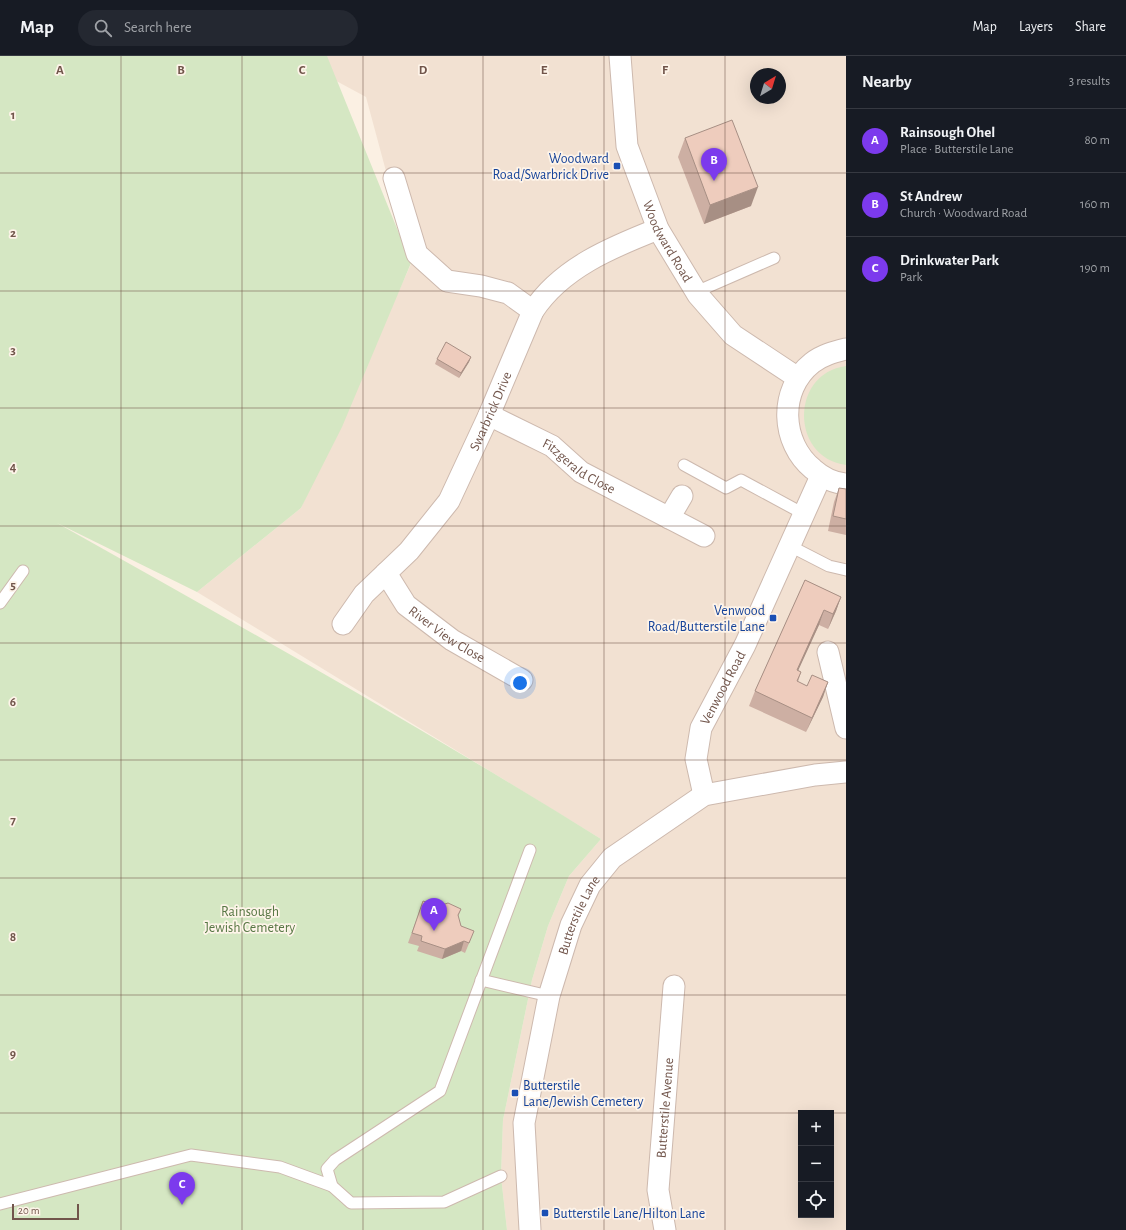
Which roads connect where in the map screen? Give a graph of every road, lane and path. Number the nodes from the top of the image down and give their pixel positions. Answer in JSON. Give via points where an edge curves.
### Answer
{"nodes":[{"id":1,"x":620,"y":56,"type":"edge"},
{"id":2,"x":394,"y":178,"type":"dead end"},
{"id":3,"x":658,"y":229,"type":"junction"},
{"id":4,"x":774,"y":258,"type":"dead end"},
{"id":5,"x":696,"y":292,"type":"junction"},
{"id":6,"x":532,"y":311,"type":"junction"},
{"id":7,"x":846,"y":349,"type":"edge"},
{"id":8,"x":798,"y":378,"type":"junction"},
{"id":9,"x":489,"y":415,"type":"junction"},
{"id":10,"x":684,"y":465,"type":"dead end"},
{"id":11,"x":821,"y":476,"type":"junction"},
{"id":12,"x":846,"y":484,"type":"edge"},
{"id":13,"x":682,"y":496,"type":"dead end"},
{"id":14,"x":804,"y":514,"type":"junction"},
{"id":15,"x":669,"y":518,"type":"junction"},
{"id":16,"x":704,"y":536,"type":"dead end"},
{"id":17,"x":790,"y":546,"type":"junction"},
{"id":18,"x":846,"y":570,"type":"edge"},
{"id":19,"x":23,"y":571,"type":"dead end"},
{"id":20,"x":386,"y":573,"type":"junction"},
{"id":21,"x":0,"y":603,"type":"edge"},
{"id":22,"x":344,"y":624,"type":"dead end"},
{"id":23,"x":828,"y":652,"type":"dead end"},
{"id":24,"x":522,"y":680,"type":"dead end"},
{"id":25,"x":846,"y":728,"type":"edge"},
{"id":26,"x":846,"y":775,"type":"edge"},
{"id":27,"x":704,"y":795,"type":"junction"},
{"id":28,"x":530,"y":850,"type":"dead end"},
{"id":29,"x":481,"y":980,"type":"junction"},
{"id":30,"x":674,"y":986,"type":"dead end"},
{"id":31,"x":549,"y":996,"type":"junction"},
{"id":32,"x":500,"y":1176,"type":"dead end"},
{"id":33,"x":332,"y":1186,"type":"junction"},
{"id":34,"x":0,"y":1204,"type":"edge"},
{"id":35,"x":530,"y":1230,"type":"edge"},
{"id":36,"x":665,"y":1230,"type":"edge"}],
"edges":[{"from":1,"to":3,"type":"street","name":"Woodward Road","via":[[627,146]]},
{"from":2,"to":6,"type":"street","via":[[417,254],[447,281],[508,293]]},
{"from":3,"to":5,"type":"street","name":"Woodward Road"},
{"from":3,"to":6,"type":"street","name":"Swarbrick Drive","via":[[615,246],[572,271],[541,298]]},
{"from":4,"to":5,"type":"lane"},
{"from":5,"to":8,"type":"street","name":"Woodward Road","via":[[734,335]]},
{"from":6,"to":9,"type":"street","name":"Swarbrick Drive"},
{"from":7,"to":8,"type":"street","via":[[830,353],[812,363]]},
{"from":8,"to":11,"type":"street","via":[[789,398],[787,420],[790,435],[804,462]]},
{"from":9,"to":15,"type":"street","name":"Fitzgerald Close","via":[[552,446],[581,472]]},
{"from":9,"to":20,"type":"street","name":"Swarbrick Drive","via":[[449,502],[409,551]]},
{"from":10,"to":14,"type":"lane","via":[[726,488],[741,480]]},
{"from":11,"to":12,"type":"street"},
{"from":11,"to":14,"type":"street","name":"Venwood Road"},
{"from":13,"to":15,"type":"street"},
{"from":14,"to":17,"type":"street","name":"Venwood Road"},
{"from":15,"to":16,"type":"street","name":"Fitzgerald Close"},
{"from":17,"to":18,"type":"lane","via":[[829,566]]},
{"from":17,"to":27,"type":"street","name":"Venwood Road","via":[[745,645],[701,728],[696,759]]},
{"from":19,"to":21,"type":"lane"},
{"from":20,"to":22,"type":"street","name":"Swarbrick Drive","via":[[364,594]]},
{"from":20,"to":24,"type":"street","name":"River View Close","via":[[406,605],[452,640]]},
{"from":23,"to":25,"type":"street"},
{"from":26,"to":27,"type":"street","name":"Butterstile Lane","via":[[815,775]]},
{"from":27,"to":31,"type":"street","name":"Butterstile Lane","via":[[612,858],[590,885],[571,925]]},
{"from":28,"to":29,"type":"lane"},
{"from":29,"to":31,"type":"lane"},
{"from":29,"to":33,"type":"lane","via":[[440,1091],[335,1160],[326,1170]]},
{"from":30,"to":36,"type":"street","name":"Butterstile Avenue","via":[[680,1016],[658,1190]]},
{"from":31,"to":35,"type":"street","name":"Butterstile Lane","via":[[524,1123]]},
{"from":32,"to":33,"type":"lane","via":[[444,1202],[350,1203]]},
{"from":33,"to":34,"type":"lane","via":[[280,1167],[191,1155]]}]}
